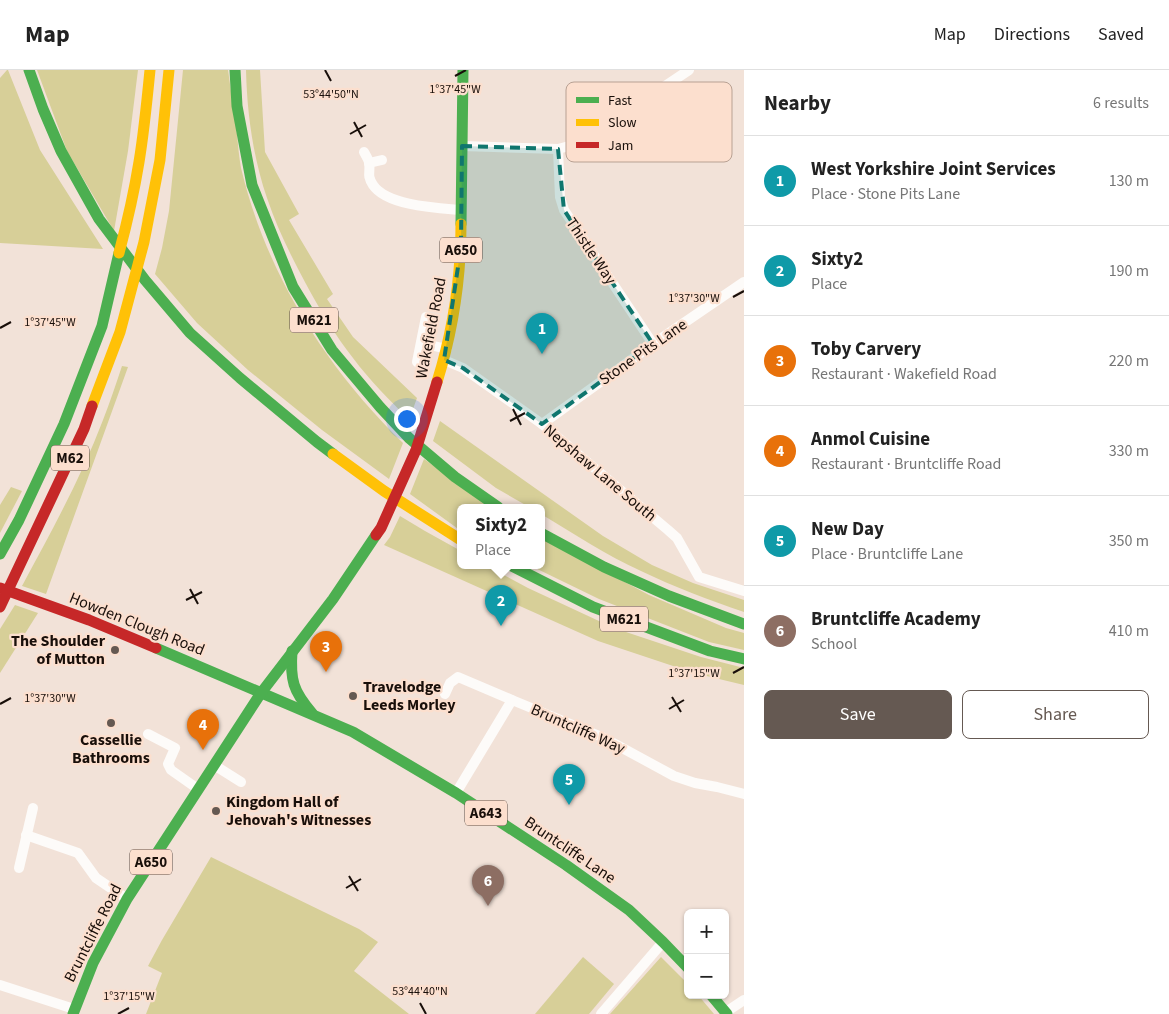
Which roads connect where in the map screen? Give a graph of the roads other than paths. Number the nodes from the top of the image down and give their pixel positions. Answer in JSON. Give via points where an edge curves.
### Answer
{"nodes":[{"id":1,"x":29,"y":70,"type":"edge"},
{"id":2,"x":150,"y":70,"type":"edge"},
{"id":3,"x":169,"y":70,"type":"edge"},
{"id":4,"x":174,"y":70,"type":"edge"},
{"id":5,"x":235,"y":70,"type":"edge"},
{"id":6,"x":463,"y":70,"type":"edge"},
{"id":7,"x":689,"y":70,"type":"edge"},
{"id":8,"x":671,"y":82,"type":"edge"},
{"id":9,"x":462,"y":146,"type":"junction"},
{"id":10,"x":566,"y":147,"type":"edge"},
{"id":11,"x":558,"y":149,"type":"junction"},
{"id":12,"x":364,"y":152,"type":"dead end"},
{"id":13,"x":160,"y":160,"type":"junction"},
{"id":14,"x":382,"y":160,"type":"dead end"},
{"id":15,"x":370,"y":163,"type":"junction"},
{"id":16,"x":461,"y":210,"type":"junction"},
{"id":17,"x":744,"y":282,"type":"edge"},
{"id":18,"x":426,"y":317,"type":"dead end"},
{"id":19,"x":421,"y":343,"type":"junction"},
{"id":20,"x":653,"y":344,"type":"junction"},
{"id":21,"x":446,"y":354,"type":"junction"},
{"id":22,"x":417,"y":362,"type":"dead end"},
{"id":23,"x":542,"y":424,"type":"junction"},
{"id":24,"x":494,"y":504,"type":"edge"},
{"id":25,"x":545,"y":535,"type":"edge"},
{"id":26,"x":457,"y":537,"type":"edge"},
{"id":27,"x":0,"y":554,"type":"edge"},
{"id":28,"x":518,"y":569,"type":"edge"},
{"id":29,"x":0,"y":588,"type":"edge"},
{"id":30,"x":744,"y":591,"type":"edge"},
{"id":31,"x":0,"y":607,"type":"edge"},
{"id":32,"x":744,"y":624,"type":"edge"},
{"id":33,"x":292,"y":651,"type":"junction"},
{"id":34,"x":744,"y":659,"type":"edge"},
{"id":35,"x":261,"y":693,"type":"junction"},
{"id":36,"x":445,"y":694,"type":"dead end"},
{"id":37,"x":512,"y":700,"type":"junction"},
{"id":38,"x":314,"y":715,"type":"junction"},
{"id":39,"x":148,"y":734,"type":"dead end"},
{"id":40,"x":214,"y":765,"type":"junction"},
{"id":41,"x":241,"y":782,"type":"dead end"},
{"id":42,"x":198,"y":789,"type":"junction"},
{"id":43,"x":456,"y":793,"type":"junction"},
{"id":44,"x":744,"y":794,"type":"edge"},
{"id":45,"x":33,"y":808,"type":"dead end"},
{"id":46,"x":26,"y":835,"type":"junction"},
{"id":47,"x":19,"y":868,"type":"dead end"},
{"id":48,"x":127,"y":899,"type":"junction"},
{"id":49,"x":663,"y":942,"type":"junction"},
{"id":50,"x":684,"y":964,"type":"edge"},
{"id":51,"x":0,"y":985,"type":"edge"},
{"id":52,"x":714,"y":999,"type":"edge"},
{"id":53,"x":744,"y":1000,"type":"edge"},
{"id":54,"x":74,"y":1012,"type":"edge"},
{"id":55,"x":726,"y":1013,"type":"edge"},
{"id":56,"x":601,"y":1014,"type":"edge"}],
"edges":[{"from":1,"to":26,"type":"main road","via":[[61,152],[99,219],[190,333],[317,442],[384,491]]},
{"from":2,"to":27,"type":"main road","number":"M62","via":[[130,214],[102,326],[64,424]]},
{"from":3,"to":13,"type":"main road","number":"M62"},
{"from":4,"to":13,"type":"main road"},
{"from":5,"to":24,"type":"main road","number":"M621","via":[[252,185],[293,287],[332,350],[380,407],[413,442]]},
{"from":6,"to":9,"type":"main road","name":"Wakefield Road","number":"A650"},
{"from":7,"to":8,"type":"street"},
{"from":9,"to":11,"type":"street"},
{"from":9,"to":16,"type":"main road","name":"Wakefield Road","number":"A650"},
{"from":10,"to":11,"type":"street"},
{"from":11,"to":20,"type":"street","name":"Thistle Way","via":[[560,197],[564,210]]},
{"from":12,"to":15,"type":"street"},
{"from":13,"to":31,"type":"main road","number":"M62","via":[[144,242],[120,332],[84,429]]},
{"from":14,"to":15,"type":"street"},
{"from":15,"to":16,"type":"street","via":[[368,176],[387,198],[413,205]]},
{"from":16,"to":21,"type":"main road","name":"Wakefield Road","number":"A650","via":[[461,247]]},
{"from":17,"to":20,"type":"street","name":"Stone Pits Lane"},
{"from":18,"to":19,"type":"street"},
{"from":19,"to":21,"type":"street","name":"Nepshaw Lane South"},
{"from":19,"to":22,"type":"street"},
{"from":20,"to":23,"type":"street","name":"Stone Pits Lane"},
{"from":21,"to":23,"type":"street","name":"Nepshaw Lane South"},
{"from":21,"to":33,"type":"main road","name":"Wakefield Road","number":"A650","via":[[424,425],[382,528]]},
{"from":23,"to":30,"type":"street","name":"Nepshaw Lane South","via":[[677,538],[700,576]]},
{"from":25,"to":32,"type":"main road","number":"M621","via":[[645,586]]},
{"from":28,"to":34,"type":"main road","number":"M621","via":[[593,607],[710,651]]},
{"from":29,"to":35,"type":"main road","name":"Howden Clough Road","number":"A643","via":[[89,620]]},
{"from":33,"to":35,"type":"main road","name":"Wakefield Road","number":"A650"},
{"from":33,"to":38,"type":"main road","via":[[291,668],[296,693]]},
{"from":35,"to":38,"type":"main road","name":"Bruntcliffe Lane","number":"A643"},
{"from":35,"to":40,"type":"main road","name":"Bruntcliffe Road","number":"A650"},
{"from":36,"to":37,"type":"street","via":[[458,678]]},
{"from":37,"to":43,"type":"street","name":"Bruntcliffe Way"},
{"from":37,"to":44,"type":"street","name":"Bruntcliffe Way","via":[[602,737],[674,776]]},
{"from":38,"to":43,"type":"main road","name":"Bruntcliffe Lane","number":"A643","via":[[353,732]]},
{"from":39,"to":42,"type":"street","via":[[174,748],[168,764],[170,770]]},
{"from":40,"to":41,"type":"street"},
{"from":40,"to":42,"type":"main road","name":"Bruntcliffe Road","number":"A650"},
{"from":42,"to":48,"type":"main road","name":"Bruntcliffe Road","number":"A650"},
{"from":43,"to":49,"type":"main road","name":"Bruntcliffe Lane","number":"A643","via":[[629,910]]},
{"from":45,"to":46,"type":"street"},
{"from":46,"to":47,"type":"street"},
{"from":46,"to":48,"type":"street","via":[[78,853],[96,878]]},
{"from":48,"to":54,"type":"main road","name":"Bruntcliffe Road","number":"A650","via":[[93,963]]},
{"from":49,"to":50,"type":"main road","name":"Bruntcliffe Lane","number":"A643"},
{"from":49,"to":56,"type":"street"},
{"from":51,"to":54,"type":"street"},
{"from":52,"to":55,"type":"main road"},
{"from":53,"to":55,"type":"street"}]}
